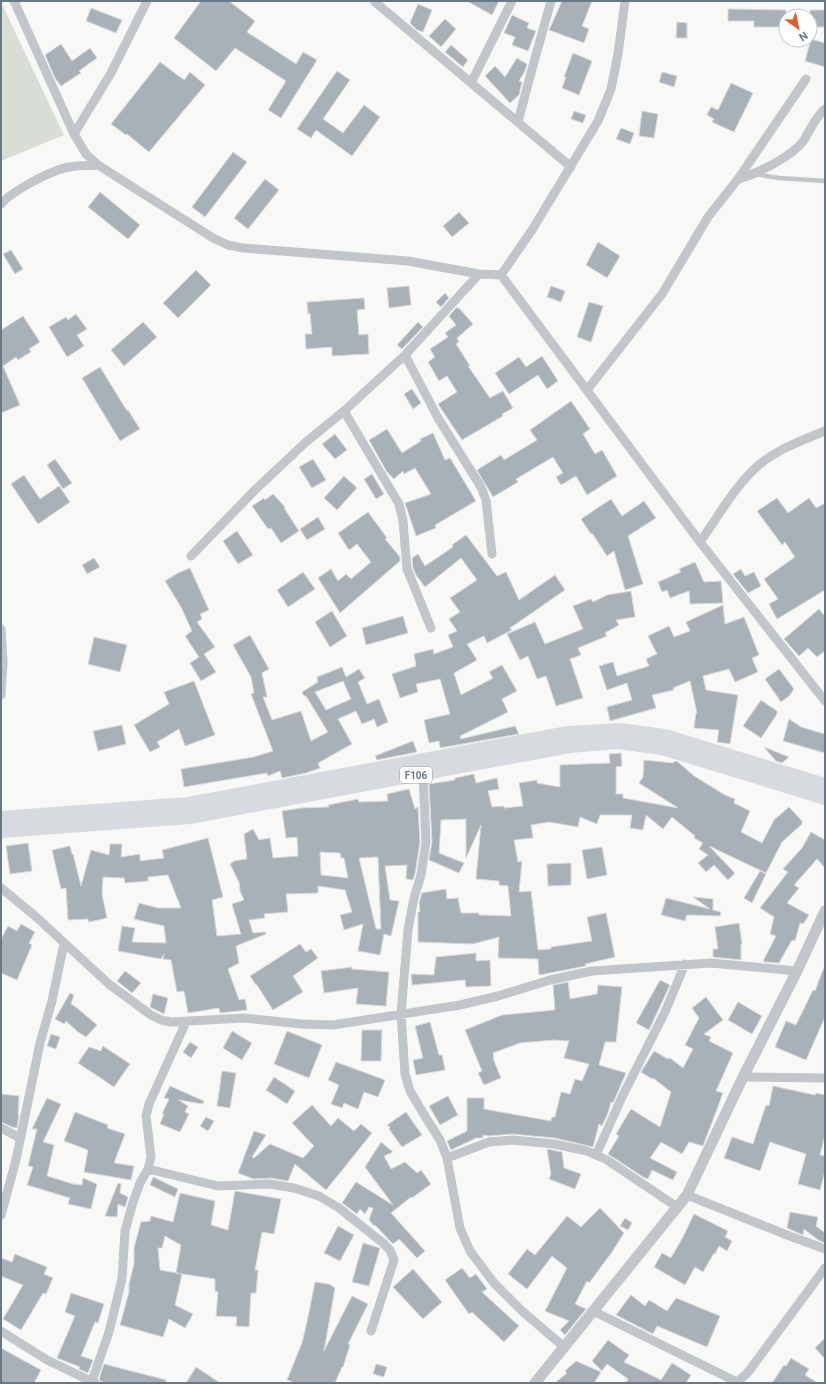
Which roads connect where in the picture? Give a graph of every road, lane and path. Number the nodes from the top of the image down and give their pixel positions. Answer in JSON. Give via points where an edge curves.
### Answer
{"nodes":[{"id":1,"x":14,"y":1,"type":"edge"},
{"id":2,"x":147,"y":1,"type":"edge"},
{"id":3,"x":512,"y":1,"type":"edge"},
{"id":4,"x":551,"y":1,"type":"edge"},
{"id":5,"x":625,"y":1,"type":"edge"},
{"id":6,"x":375,"y":2,"type":"dead end"},
{"id":7,"x":806,"y":79,"type":"dead end"},
{"id":8,"x":471,"y":83,"type":"junction"},
{"id":9,"x":825,"y":109,"type":"edge"},
{"id":10,"x":518,"y":122,"type":"junction"},
{"id":11,"x":74,"y":134,"type":"junction"},
{"id":12,"x":98,"y":165,"type":"junction"},
{"id":13,"x":571,"y":167,"type":"junction"},
{"id":14,"x":755,"y":174,"type":"junction"},
{"id":15,"x":738,"y":179,"type":"junction"},
{"id":16,"x":825,"y":181,"type":"edge"},
{"id":17,"x":1,"y":204,"type":"edge"},
{"id":18,"x":479,"y":274,"type":"junction"},
{"id":19,"x":501,"y":275,"type":"junction"},
{"id":20,"x":404,"y":355,"type":"junction"},
{"id":21,"x":588,"y":390,"type":"junction"},
{"id":22,"x":344,"y":411,"type":"junction"},
{"id":23,"x":825,"y":430,"type":"edge"},
{"id":24,"x":700,"y":542,"type":"junction"},
{"id":25,"x":492,"y":554,"type":"dead end"},
{"id":26,"x":191,"y":556,"type":"dead end"},
{"id":27,"x":431,"y":628,"type":"dead end"},
{"id":28,"x":1,"y":629,"type":"edge"},
{"id":29,"x":1,"y":695,"type":"edge"},
{"id":30,"x":825,"y":701,"type":"edge"},
{"id":31,"x":423,"y":774,"type":"junction"},
{"id":32,"x":825,"y":785,"type":"edge"},
{"id":33,"x":825,"y":798,"type":"edge"},
{"id":34,"x":1,"y":818,"type":"edge"},
{"id":35,"x":1,"y":831,"type":"edge"},
{"id":36,"x":1,"y":888,"type":"edge"},
{"id":37,"x":825,"y":911,"type":"edge"},
{"id":38,"x":64,"y":943,"type":"junction"},
{"id":39,"x":685,"y":964,"type":"junction"},
{"id":40,"x":797,"y":971,"type":"junction"},
{"id":41,"x":401,"y":1014,"type":"junction"},
{"id":42,"x":186,"y":1022,"type":"junction"},
{"id":43,"x":743,"y":1077,"type":"junction"},
{"id":44,"x":825,"y":1078,"type":"edge"},
{"id":45,"x":1,"y":1128,"type":"edge"},
{"id":46,"x":20,"y":1138,"type":"junction"},
{"id":47,"x":596,"y":1155,"type":"junction"},
{"id":48,"x":447,"y":1158,"type":"junction"},
{"id":49,"x":148,"y":1170,"type":"junction"},
{"id":50,"x":687,"y":1195,"type":"junction"},
{"id":51,"x":677,"y":1207,"type":"junction"},
{"id":52,"x":1,"y":1215,"type":"edge"},
{"id":53,"x":825,"y":1249,"type":"edge"},
{"id":54,"x":825,"y":1268,"type":"edge"},
{"id":55,"x":593,"y":1311,"type":"junction"},
{"id":56,"x":1,"y":1331,"type":"edge"},
{"id":57,"x":371,"y":1331,"type":"dead end"},
{"id":58,"x":564,"y":1347,"type":"junction"},
{"id":59,"x":94,"y":1382,"type":"edge"},
{"id":60,"x":535,"y":1383,"type":"edge"},
{"id":61,"x":737,"y":1383,"type":"edge"}],
"edges":[{"from":1,"to":11,"type":"street"},
{"from":2,"to":11,"type":"street","via":[[111,73]]},
{"from":3,"to":8,"type":"street"},
{"from":4,"to":10,"type":"street"},
{"from":5,"to":13,"type":"street","via":[[618,54],[610,89],[598,121]]},
{"from":6,"to":8,"type":"street"},
{"from":7,"to":15,"type":"street"},
{"from":8,"to":10,"type":"street"},
{"from":9,"to":14,"type":"street","via":[[818,114],[796,149]]},
{"from":10,"to":13,"type":"street"},
{"from":11,"to":12,"type":"street","via":[[86,154]]},
{"from":12,"to":17,"type":"street","via":[[68,167],[38,178]]},
{"from":12,"to":18,"type":"street","via":[[212,238],[228,245],[408,261]]},
{"from":13,"to":19,"type":"street"},
{"from":14,"to":15,"type":"street"},
{"from":14,"to":16,"type":"lane"},
{"from":15,"to":21,"type":"street","via":[[708,217],[662,294]]},
{"from":18,"to":19,"type":"street"},
{"from":18,"to":20,"type":"street"},
{"from":19,"to":21,"type":"street"},
{"from":20,"to":22,"type":"street"},
{"from":20,"to":25,"type":"street","via":[[438,418],[481,487],[486,500]]},
{"from":21,"to":24,"type":"street"},
{"from":22,"to":26,"type":"street","via":[[256,488]]},
{"from":22,"to":27,"type":"street","via":[[399,504],[407,569]]},
{"from":23,"to":24,"type":"street","via":[[782,450],[760,464],[745,478]]},
{"from":24,"to":30,"type":"street"},
{"from":28,"to":29,"type":"street"},
{"from":31,"to":33,"type":"main road","number":"F106","via":[[570,746],[618,742],[662,748]]},
{"from":31,"to":35,"type":"main road","number":"F106","via":[[190,817]]},
{"from":31,"to":41,"type":"street","via":[[426,842],[408,930]]},
{"from":32,"to":34,"type":"main road","number":"F106","via":[[665,736],[619,730],[568,733],[188,804]]},
{"from":36,"to":38,"type":"street"},
{"from":37,"to":40,"type":"street"},
{"from":38,"to":42,"type":"street","via":[[110,985],[152,1015],[160,1020]]},
{"from":38,"to":46,"type":"street"},
{"from":39,"to":40,"type":"street"},
{"from":39,"to":41,"type":"street","via":[[592,971],[460,1005]]},
{"from":39,"to":47,"type":"street","via":[[665,1012],[622,1096]]},
{"from":40,"to":43,"type":"street"},
{"from":41,"to":42,"type":"street","via":[[333,1025],[244,1018]]},
{"from":41,"to":48,"type":"street","via":[[405,1074],[410,1091],[440,1140]]},
{"from":42,"to":49,"type":"street","via":[[149,1104],[146,1116],[151,1157]]},
{"from":43,"to":44,"type":"street"},
{"from":43,"to":50,"type":"street"},
{"from":45,"to":46,"type":"street"},
{"from":46,"to":52,"type":"street"},
{"from":47,"to":48,"type":"street","via":[[554,1144],[513,1140],[489,1142]]},
{"from":47,"to":51,"type":"street"},
{"from":48,"to":58,"type":"street","via":[[460,1228],[470,1251],[494,1283]]},
{"from":49,"to":57,"type":"street","via":[[218,1186],[270,1184],[294,1188],[319,1196],[339,1208],[390,1250],[394,1260]]},
{"from":49,"to":59,"type":"street","via":[[140,1183],[125,1231],[122,1279]]},
{"from":50,"to":51,"type":"street"},
{"from":50,"to":53,"type":"street"},
{"from":51,"to":55,"type":"street"},
{"from":54,"to":61,"type":"street","via":[[749,1371]]},
{"from":55,"to":58,"type":"street"},
{"from":55,"to":61,"type":"street"},
{"from":56,"to":59,"type":"street","via":[[47,1360]]},
{"from":58,"to":60,"type":"street"}]}
